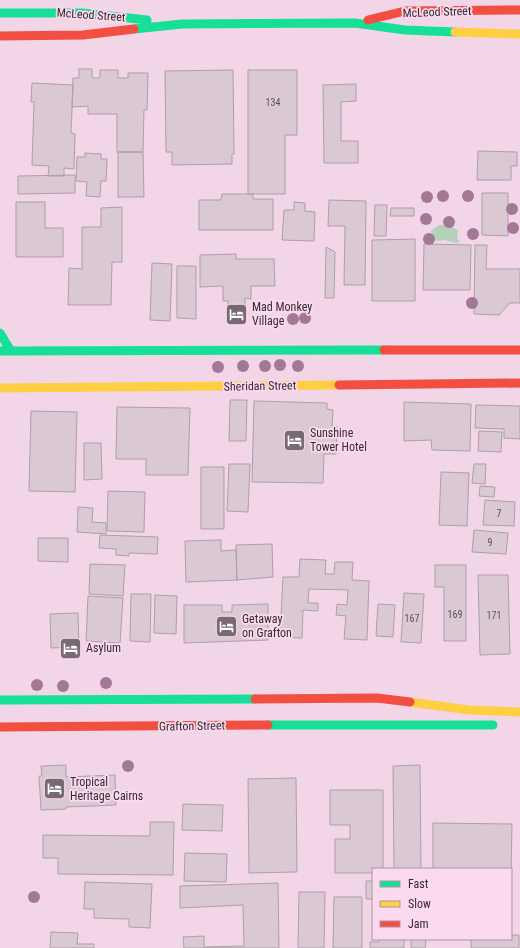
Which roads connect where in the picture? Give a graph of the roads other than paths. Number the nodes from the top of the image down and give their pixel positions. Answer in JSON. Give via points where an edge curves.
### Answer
{"nodes":[{"id":1,"x":520,"y":10,"type":"edge"},
{"id":2,"x":0,"y":13,"type":"edge"},
{"id":3,"x":182,"y":24,"type":"junction"},
{"id":4,"x":355,"y":24,"type":"junction"},
{"id":5,"x":520,"y":34,"type":"edge"},
{"id":6,"x":0,"y":36,"type":"edge"},
{"id":7,"x":0,"y":333,"type":"edge"},
{"id":8,"x":520,"y":350,"type":"edge"},
{"id":9,"x":0,"y":351,"type":"edge"},
{"id":10,"x":11,"y":351,"type":"junction"},
{"id":11,"x":520,"y":384,"type":"edge"},
{"id":12,"x":0,"y":388,"type":"edge"},
{"id":13,"x":381,"y":699,"type":"junction"},
{"id":14,"x":0,"y":700,"type":"edge"},
{"id":15,"x":113,"y":707,"type":"junction"},
{"id":16,"x":520,"y":712,"type":"edge"},
{"id":17,"x":384,"y":724,"type":"junction"},
{"id":18,"x":505,"y":725,"type":"dead end"},
{"id":19,"x":0,"y":727,"type":"edge"},
{"id":20,"x":117,"y":727,"type":"junction"}],
"edges":[{"from":1,"to":4,"type":"main road","name":"McLeod Street","via":[[405,11]]},
{"from":2,"to":3,"type":"main road","name":"McLeod Street","via":[[87,13]]},
{"from":3,"to":4,"type":"main road","name":"McLeod Street"},
{"from":3,"to":6,"type":"main road","name":"McLeod Street","via":[[82,35]]},
{"from":4,"to":5,"type":"main road","name":"McLeod Street","via":[[405,30]]},
{"from":7,"to":10,"type":"main road"},
{"from":8,"to":10,"type":"main road"},
{"from":9,"to":10,"type":"main road"},
{"from":11,"to":12,"type":"main road","name":"Sheridan Street"},
{"from":13,"to":15,"type":"main road"},
{"from":13,"to":16,"type":"main road","via":[[469,710]]},
{"from":13,"to":17,"type":"main road","via":[[387,712]]},
{"from":14,"to":15,"type":"main road"},
{"from":15,"to":20,"type":"main road"},
{"from":17,"to":18,"type":"main road","name":"Grafton Street"},
{"from":17,"to":20,"type":"main road","name":"Grafton Street"},
{"from":19,"to":20,"type":"main road","name":"Grafton Street"}]}
